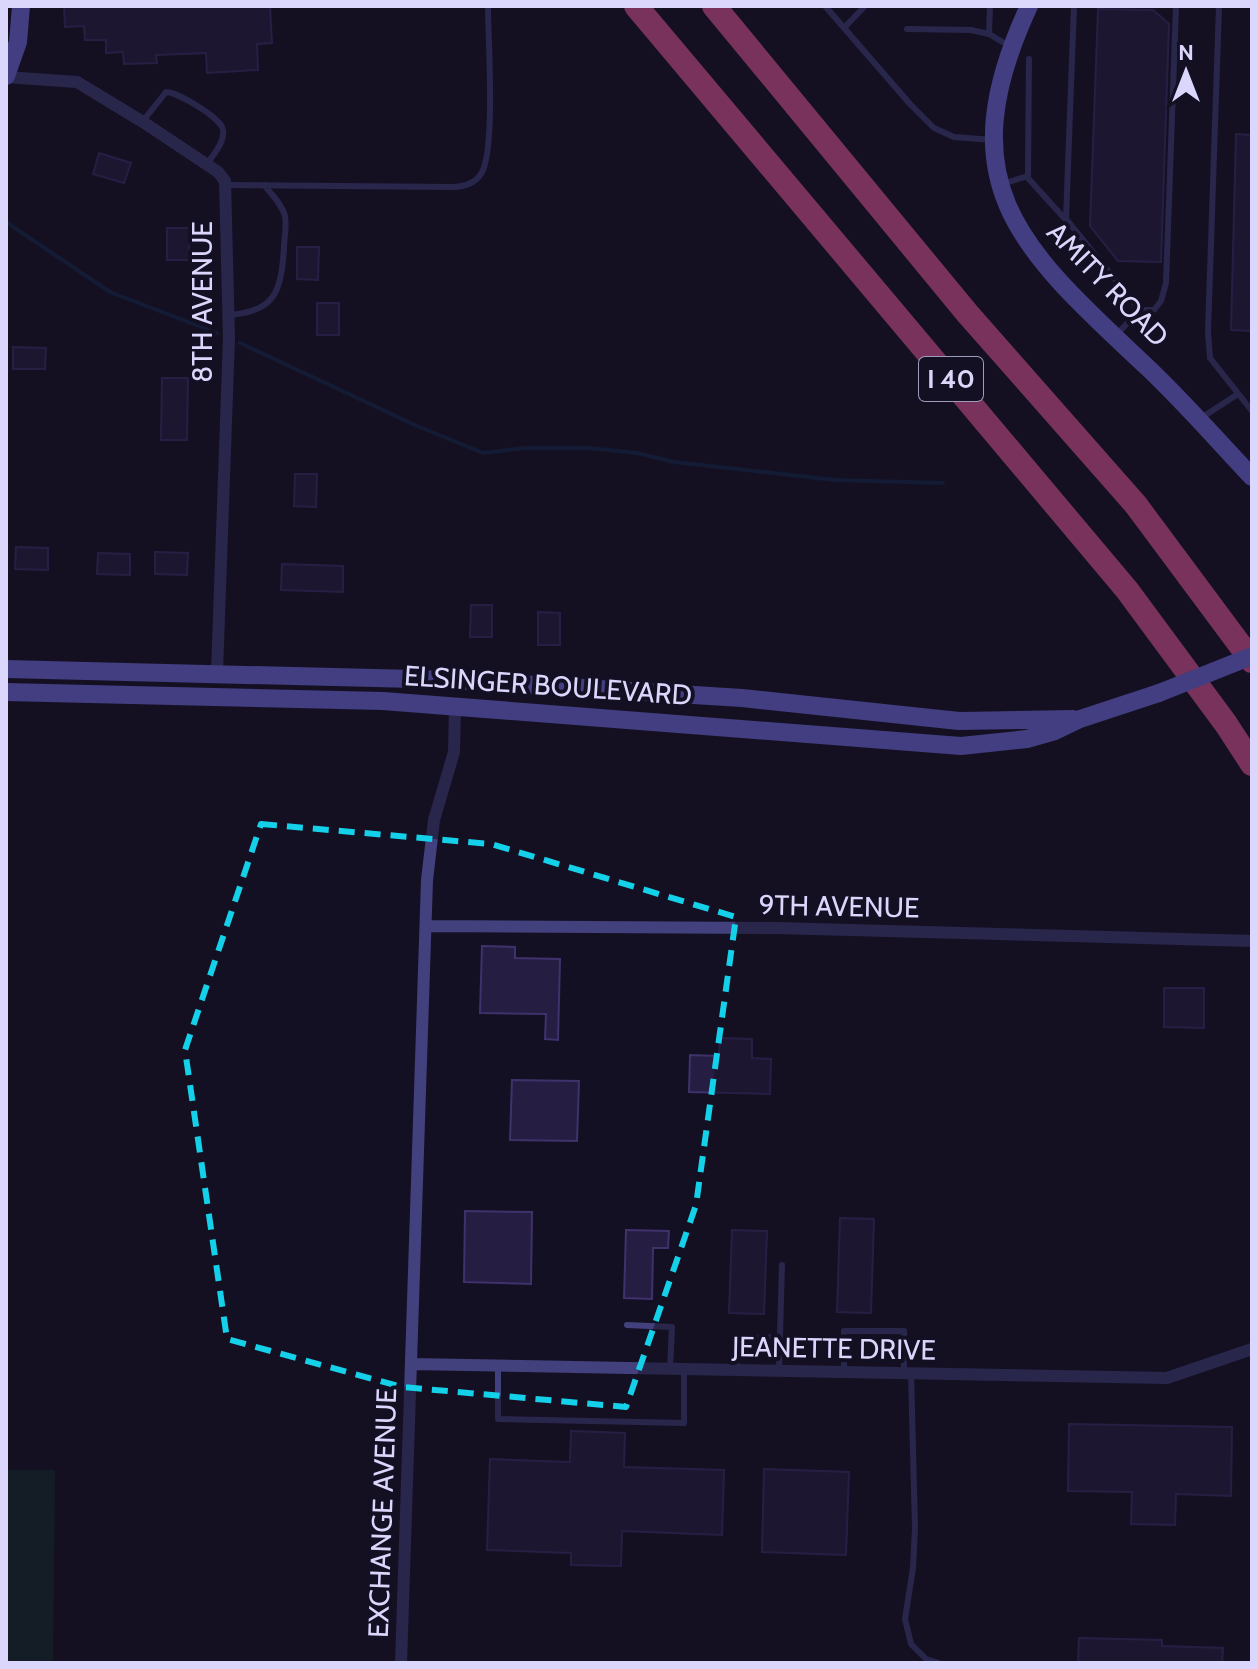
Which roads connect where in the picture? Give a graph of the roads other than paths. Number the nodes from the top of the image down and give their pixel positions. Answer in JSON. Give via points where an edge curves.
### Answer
{"nodes":[{"id":1,"x":21,"y":6,"type":"edge"},
{"id":2,"x":488,"y":6,"type":"edge"},
{"id":3,"x":636,"y":6,"type":"edge"},
{"id":4,"x":714,"y":6,"type":"edge"},
{"id":5,"x":825,"y":6,"type":"edge"},
{"id":6,"x":865,"y":6,"type":"edge"},
{"id":7,"x":990,"y":6,"type":"edge"},
{"id":8,"x":1029,"y":6,"type":"edge"},
{"id":9,"x":1074,"y":6,"type":"edge"},
{"id":10,"x":1176,"y":6,"type":"edge"},
{"id":11,"x":1219,"y":6,"type":"edge"},
{"id":12,"x":844,"y":28,"type":"junction"},
{"id":13,"x":907,"y":29,"type":"dead end"},
{"id":14,"x":989,"y":34,"type":"junction"},
{"id":15,"x":1011,"y":47,"type":"junction"},
{"id":16,"x":1029,"y":59,"type":"dead end"},
{"id":17,"x":6,"y":76,"type":"edge"},
{"id":18,"x":143,"y":122,"type":"junction"},
{"id":19,"x":994,"y":140,"type":"junction"},
{"id":20,"x":207,"y":164,"type":"junction"},
{"id":21,"x":1027,"y":177,"type":"junction"},
{"id":22,"x":225,"y":185,"type":"junction"},
{"id":23,"x":264,"y":185,"type":"junction"},
{"id":24,"x":999,"y":185,"type":"junction"},
{"id":25,"x":1066,"y":219,"type":"junction"},
{"id":26,"x":1140,"y":310,"type":"junction"},
{"id":27,"x":228,"y":315,"type":"junction"},
{"id":28,"x":1114,"y":337,"type":"junction"},
{"id":29,"x":1238,"y":394,"type":"junction"},
{"id":30,"x":1252,"y":411,"type":"edge"},
{"id":31,"x":1201,"y":418,"type":"junction"},
{"id":32,"x":1252,"y":477,"type":"edge"},
{"id":33,"x":1252,"y":658,"type":"edge"},
{"id":34,"x":6,"y":669,"type":"edge"},
{"id":35,"x":217,"y":672,"type":"junction"},
{"id":36,"x":454,"y":680,"type":"junction"},
{"id":37,"x":6,"y":692,"type":"edge"},
{"id":38,"x":742,"y":698,"type":"junction"},
{"id":39,"x":455,"y":707,"type":"junction"},
{"id":40,"x":605,"y":716,"type":"junction"},
{"id":41,"x":1080,"y":719,"type":"junction"},
{"id":42,"x":1252,"y":764,"type":"edge"},
{"id":43,"x":426,"y":926,"type":"junction"},
{"id":44,"x":1252,"y":941,"type":"edge"},
{"id":45,"x":782,"y":1265,"type":"dead end"},
{"id":46,"x":627,"y":1325,"type":"dead end"},
{"id":47,"x":780,"y":1337,"type":"junction"},
{"id":48,"x":1252,"y":1349,"type":"edge"},
{"id":49,"x":411,"y":1364,"type":"junction"},
{"id":50,"x":498,"y":1366,"type":"junction"},
{"id":51,"x":670,"y":1369,"type":"junction"},
{"id":52,"x":684,"y":1369,"type":"junction"},
{"id":53,"x":736,"y":1370,"type":"junction"},
{"id":54,"x":779,"y":1371,"type":"junction"},
{"id":55,"x":844,"y":1372,"type":"junction"},
{"id":56,"x":907,"y":1373,"type":"junction"},
{"id":57,"x":401,"y":1663,"type":"edge"},
{"id":58,"x":939,"y":1663,"type":"edge"}],
"edges":[{"from":1,"to":17,"type":"street","via":[[18,42]]},
{"from":2,"to":23,"type":"lane","via":[[489,139],[487,162],[476,181],[454,187]]},
{"from":3,"to":42,"type":"highway","number":"I 40","via":[[1127,590]]},
{"from":4,"to":33,"type":"highway","number":"I 40","via":[[967,313],[1136,505]]},
{"from":5,"to":12,"type":"lane"},
{"from":6,"to":12,"type":"lane"},
{"from":7,"to":14,"type":"lane"},
{"from":8,"to":15,"type":"street","name":"AMITY ROAD"},
{"from":9,"to":25,"type":"lane"},
{"from":10,"to":26,"type":"lane","via":[[1166,283],[1154,310]]},
{"from":11,"to":29,"type":"lane","via":[[1208,332],[1210,358]]},
{"from":12,"to":19,"type":"lane","via":[[934,128],[954,137]]},
{"from":13,"to":14,"type":"lane"},
{"from":14,"to":15,"type":"lane"},
{"from":15,"to":19,"type":"street","name":"AMITY ROAD","via":[[995,108]]},
{"from":16,"to":21,"type":"lane"},
{"from":17,"to":18,"type":"street","name":"8TH AVENUE","via":[[77,82]]},
{"from":18,"to":20,"type":"street","name":"8TH AVENUE"},
{"from":18,"to":20,"type":"lane","via":[[166,92],[181,96],[224,131]]},
{"from":19,"to":24,"type":"street","name":"AMITY ROAD"},
{"from":20,"to":22,"type":"street","name":"8TH AVENUE"},
{"from":21,"to":24,"type":"lane"},
{"from":21,"to":25,"type":"lane"},
{"from":22,"to":23,"type":"lane"},
{"from":22,"to":27,"type":"street","name":"8TH AVENUE"},
{"from":23,"to":27,"type":"lane","via":[[285,218],[279,291],[249,314]]},
{"from":24,"to":28,"type":"street","name":"AMITY ROAD","via":[[1019,231],[1039,258]]},
{"from":25,"to":26,"type":"lane"},
{"from":26,"to":28,"type":"lane"},
{"from":27,"to":35,"type":"street","name":"8TH AVENUE"},
{"from":28,"to":31,"type":"street","name":"AMITY ROAD"},
{"from":29,"to":30,"type":"lane"},
{"from":29,"to":31,"type":"lane"},
{"from":31,"to":32,"type":"street","name":"AMITY ROAD"},
{"from":33,"to":41,"type":"street","name":"ELSINGER BOULEVARD","bridge":true},
{"from":34,"to":35,"type":"street","name":"ELSINGER BOULEVARD"},
{"from":35,"to":36,"type":"street","name":"ELSINGER BOULEVARD"},
{"from":36,"to":38,"type":"street","name":"ELSINGER BOULEVARD"},
{"from":36,"to":39,"type":"street"},
{"from":37,"to":39,"type":"street","name":"ELSINGER BOULEVARD"},
{"from":38,"to":40,"type":"street","via":[[711,715],[636,710]]},
{"from":38,"to":41,"type":"street","name":"ELSINGER BOULEVARD","via":[[959,721]]},
{"from":39,"to":40,"type":"street","name":"ELSINGER BOULEVARD"},
{"from":39,"to":43,"type":"street","via":[[454,752],[434,820]]},
{"from":40,"to":41,"type":"street","name":"ELSINGER BOULEVARD","via":[[961,746],[1027,739]]},
{"from":43,"to":44,"type":"street","name":"9TH AVENUE","via":[[776,928]]},
{"from":43,"to":49,"type":"street"},
{"from":45,"to":47,"type":"lane"},
{"from":46,"to":51,"type":"lane","via":[[672,1327]]},
{"from":47,"to":53,"type":"lane","via":[[742,1338]]},
{"from":47,"to":54,"type":"lane"},
{"from":48,"to":56,"type":"street","name":"JEANETTE DRIVE","via":[[1167,1378]]},
{"from":49,"to":50,"type":"street","name":"JEANETTE DRIVE"},
{"from":49,"to":57,"type":"street","name":"EXCHANGE AVENUE"},
{"from":50,"to":51,"type":"street","name":"JEANETTE DRIVE"},
{"from":50,"to":52,"type":"lane","via":[[498,1419],[684,1423]]},
{"from":51,"to":52,"type":"street","name":"JEANETTE DRIVE"},
{"from":52,"to":53,"type":"street","name":"JEANETTE DRIVE"},
{"from":53,"to":54,"type":"street","name":"JEANETTE DRIVE"},
{"from":54,"to":55,"type":"street","name":"JEANETTE DRIVE"},
{"from":55,"to":56,"type":"street","name":"JEANETTE DRIVE"},
{"from":55,"to":56,"type":"lane","via":[[844,1331],[904,1331]]},
{"from":56,"to":58,"type":"lane","via":[[915,1528],[905,1619],[911,1644]]}]}
